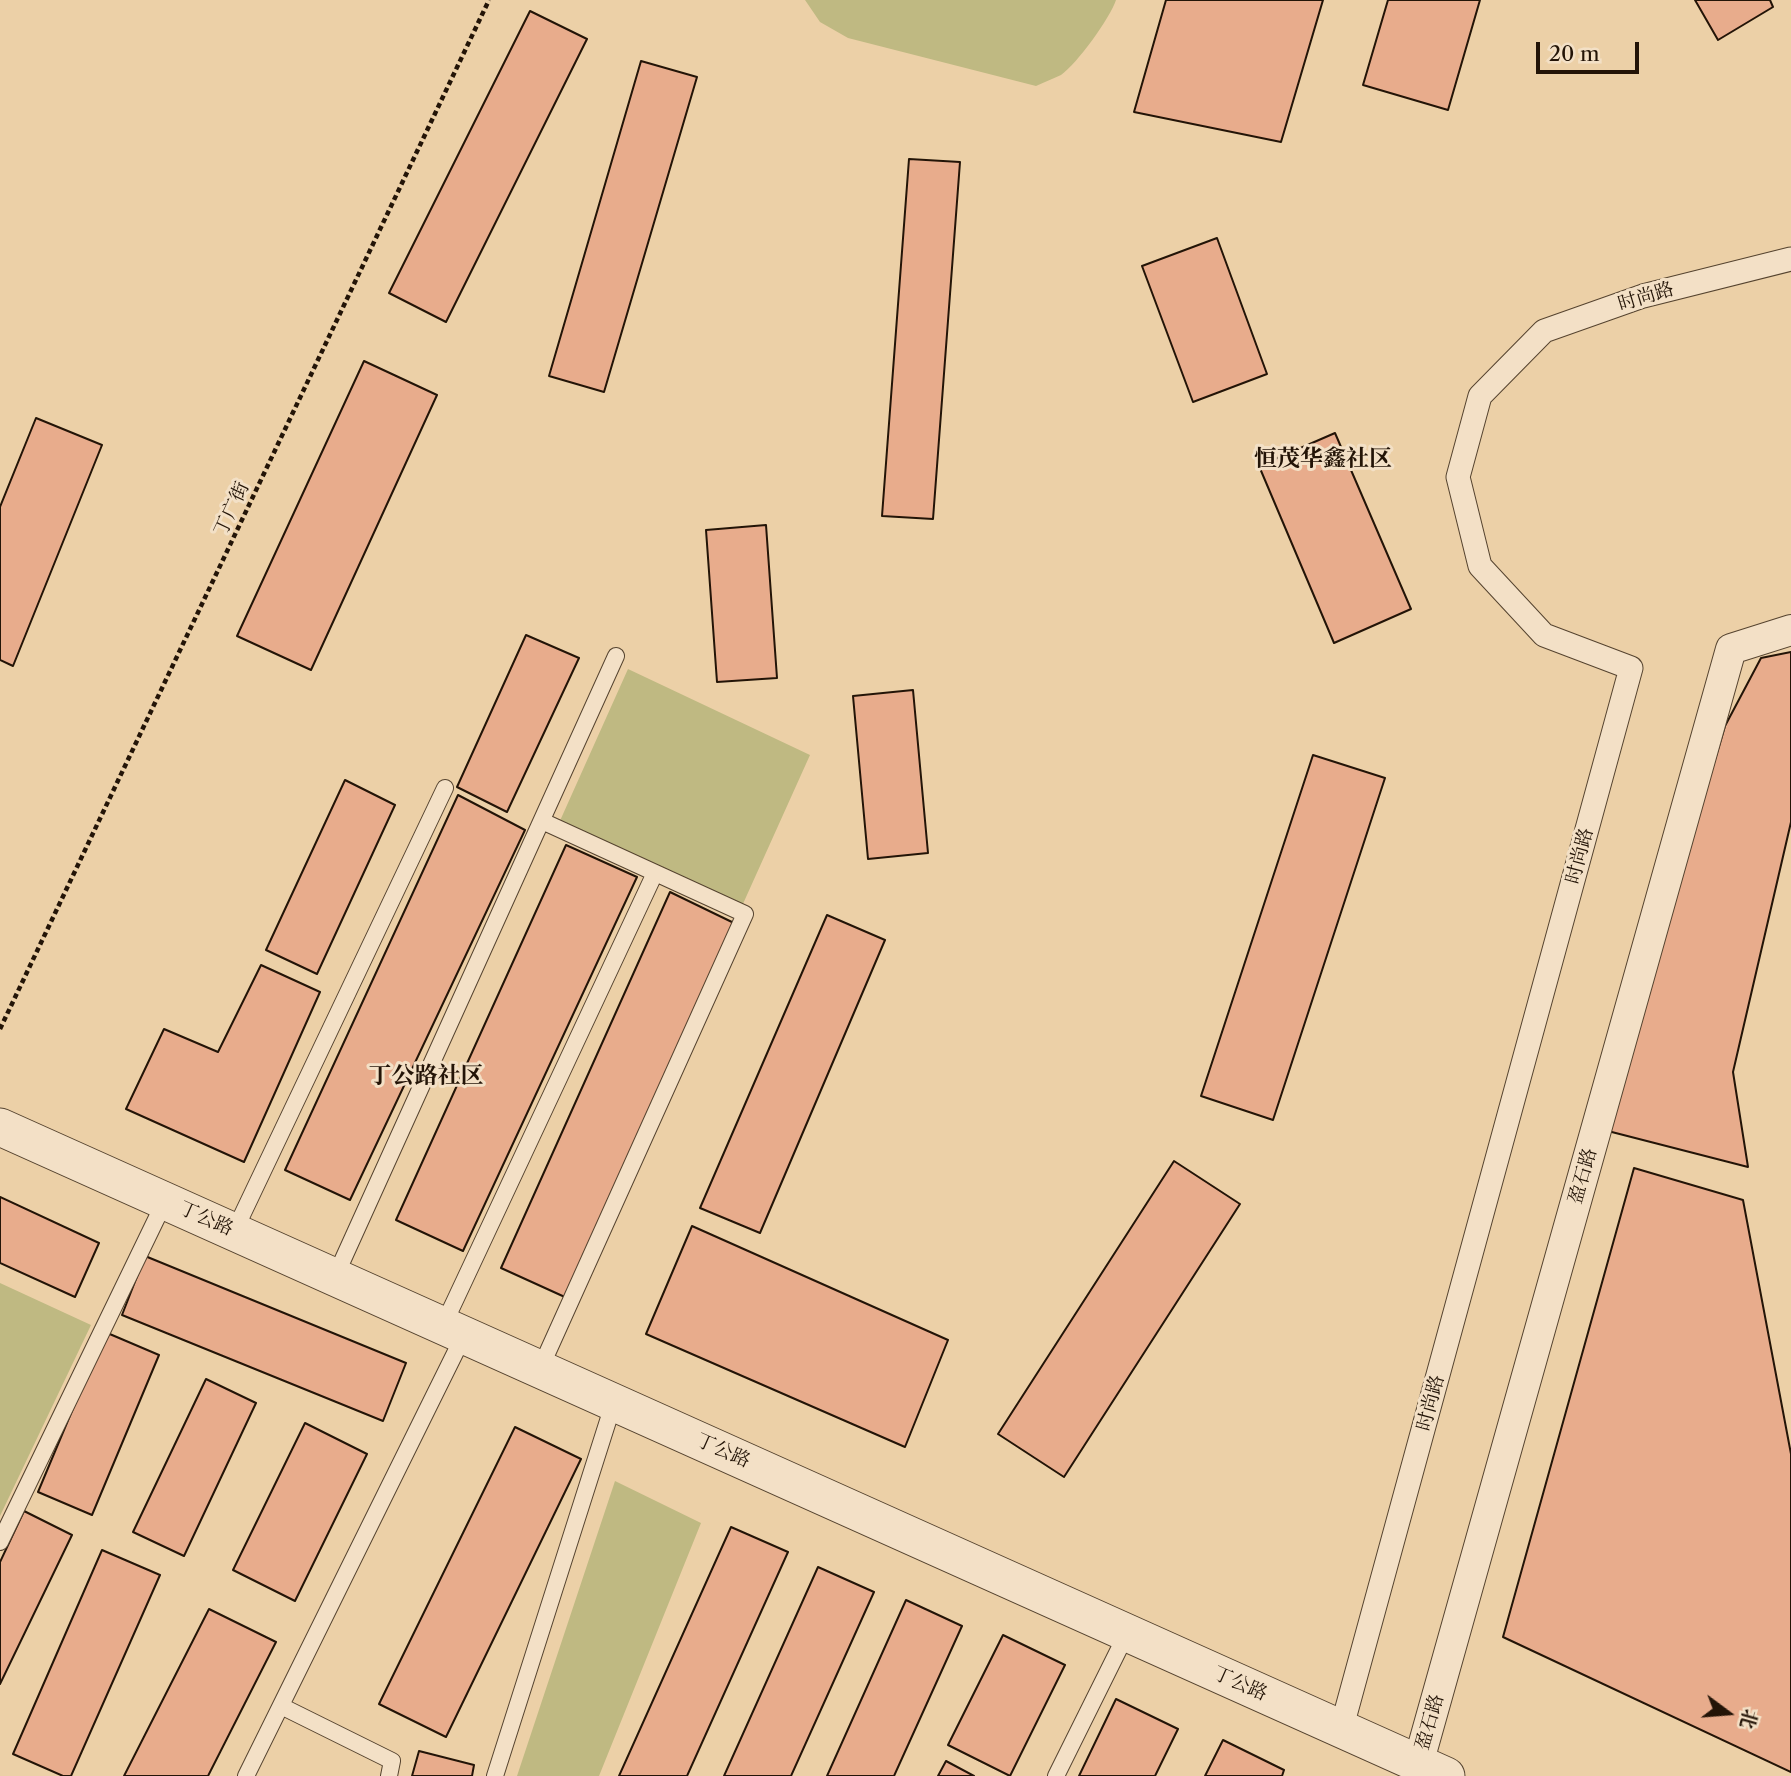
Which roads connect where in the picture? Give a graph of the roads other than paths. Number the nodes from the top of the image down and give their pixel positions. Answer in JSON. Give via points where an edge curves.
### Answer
{"nodes":[{"id":1,"x":1791,"y":259,"type":"edge"},
{"id":2,"x":1791,"y":630,"type":"edge"},
{"id":3,"x":616,"y":656,"type":"dead end"},
{"id":4,"x":445,"y":788,"type":"dead end"},
{"id":5,"x":542,"y":821,"type":"junction"},
{"id":6,"x":655,"y":873,"type":"junction"},
{"id":7,"x":0,"y":1127,"type":"edge"},
{"id":8,"x":165,"y":1201,"type":"junction"},
{"id":9,"x":234,"y":1232,"type":"junction"},
{"id":10,"x":335,"y":1277,"type":"junction"},
{"id":11,"x":454,"y":1330,"type":"junction"},
{"id":12,"x":540,"y":1369,"type":"junction"},
{"id":13,"x":614,"y":1402,"type":"junction"},
{"id":14,"x":0,"y":1542,"type":"edge"},
{"id":15,"x":1127,"y":1633,"type":"junction"},
{"id":16,"x":281,"y":1706,"type":"junction"},
{"id":17,"x":1341,"y":1730,"type":"junction"},
{"id":18,"x":1432,"y":1770,"type":"edge"},
{"id":19,"x":246,"y":1776,"type":"edge"},
{"id":20,"x":389,"y":1776,"type":"edge"},
{"id":21,"x":495,"y":1776,"type":"edge"},
{"id":22,"x":1056,"y":1776,"type":"edge"}],
"edges":[{"from":1,"to":17,"type":"street","name":"时尚路","via":[[1643,296],[1544,331],[1480,396],[1458,477],[1480,566],[1545,635],[1631,668]]},
{"from":2,"to":18,"type":"street","name":"盈石路","via":[[1731,649]]},
{"from":3,"to":5,"type":"lane"},
{"from":4,"to":9,"type":"lane"},
{"from":5,"to":6,"type":"lane"},
{"from":5,"to":10,"type":"lane"},
{"from":6,"to":11,"type":"lane"},
{"from":6,"to":12,"type":"lane","via":[[745,914]]},
{"from":7,"to":8,"type":"street","name":"丁公路"},
{"from":8,"to":9,"type":"street","name":"丁公路"},
{"from":8,"to":14,"type":"lane"},
{"from":9,"to":10,"type":"street","name":"丁公路"},
{"from":10,"to":11,"type":"street","name":"丁公路"},
{"from":11,"to":12,"type":"street","name":"丁公路"},
{"from":11,"to":16,"type":"lane"},
{"from":12,"to":13,"type":"street","name":"丁公路"},
{"from":13,"to":15,"type":"street","name":"丁公路"},
{"from":13,"to":21,"type":"lane"},
{"from":15,"to":17,"type":"street","name":"丁公路"},
{"from":15,"to":22,"type":"lane"},
{"from":16,"to":19,"type":"lane"},
{"from":16,"to":20,"type":"lane","via":[[393,1761]]},
{"from":17,"to":18,"type":"street","name":"丁公路"}]}
